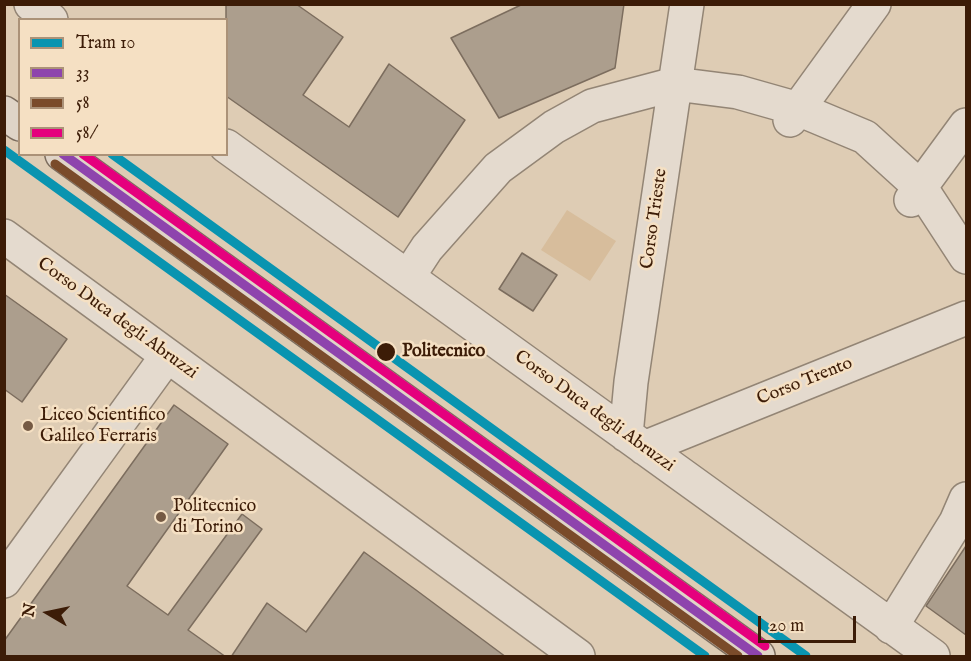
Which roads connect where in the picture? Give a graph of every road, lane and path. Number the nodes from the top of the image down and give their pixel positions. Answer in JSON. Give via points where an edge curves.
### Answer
{"nodes":[{"id":1,"x":31,"y":4,"type":"edge"},
{"id":2,"x":687,"y":4,"type":"edge"},
{"id":3,"x":874,"y":4,"type":"edge"},
{"id":4,"x":48,"y":18,"type":"edge"},
{"id":5,"x":675,"y":84,"type":"junction"},
{"id":6,"x":4,"y":113,"type":"edge"},
{"id":7,"x":794,"y":115,"type":"junction"},
{"id":8,"x":18,"y":122,"type":"edge"},
{"id":9,"x":966,"y":125,"type":"edge"},
{"id":10,"x":228,"y":147,"type":"edge"},
{"id":11,"x":65,"y":156,"type":"edge"},
{"id":12,"x":916,"y":194,"type":"junction"},
{"id":13,"x":4,"y":236,"type":"edge"},
{"id":14,"x":966,"y":257,"type":"edge"},
{"id":15,"x":408,"y":277,"type":"junction"},
{"id":16,"x":966,"y":318,"type":"edge"},
{"id":17,"x":167,"y":356,"type":"junction"},
{"id":18,"x":635,"y":441,"type":"junction"},
{"id":19,"x":966,"y":499,"type":"edge"},
{"id":20,"x":4,"y":581,"type":"edge"},
{"id":21,"x":891,"y":627,"type":"junction"},
{"id":22,"x":578,"y":657,"type":"edge"},
{"id":23,"x":758,"y":657,"type":"edge"},
{"id":24,"x":933,"y":657,"type":"edge"}],
"edges":[{"from":1,"to":4,"type":"street"},
{"from":2,"to":5,"type":"street","name":"Corso Trieste"},
{"from":3,"to":7,"type":"street"},
{"from":5,"to":7,"type":"street","via":[[738,92]]},
{"from":5,"to":15,"type":"street","via":[[592,106],[554,127],[498,168],[427,249]]},
{"from":5,"to":18,"type":"street","name":"Corso Trieste","via":[[631,382]]},
{"from":6,"to":8,"type":"main road"},
{"from":7,"to":12,"type":"street","via":[[865,137]]},
{"from":9,"to":12,"type":"street"},
{"from":10,"to":15,"type":"street","name":"Corso Duca degli Abruzzi"},
{"from":11,"to":23,"type":"main road"},
{"from":12,"to":14,"type":"street"},
{"from":13,"to":17,"type":"street","name":"Corso Duca degli Abruzzi"},
{"from":15,"to":18,"type":"street","name":"Corso Duca degli Abruzzi"},
{"from":16,"to":18,"type":"street","name":"Corso Trento"},
{"from":17,"to":20,"type":"street"},
{"from":17,"to":22,"type":"street","name":"Corso Duca degli Abruzzi"},
{"from":18,"to":21,"type":"street","name":"Corso Duca degli Abruzzi"},
{"from":19,"to":21,"type":"street"},
{"from":21,"to":24,"type":"street","name":"Corso Duca degli Abruzzi"}]}
